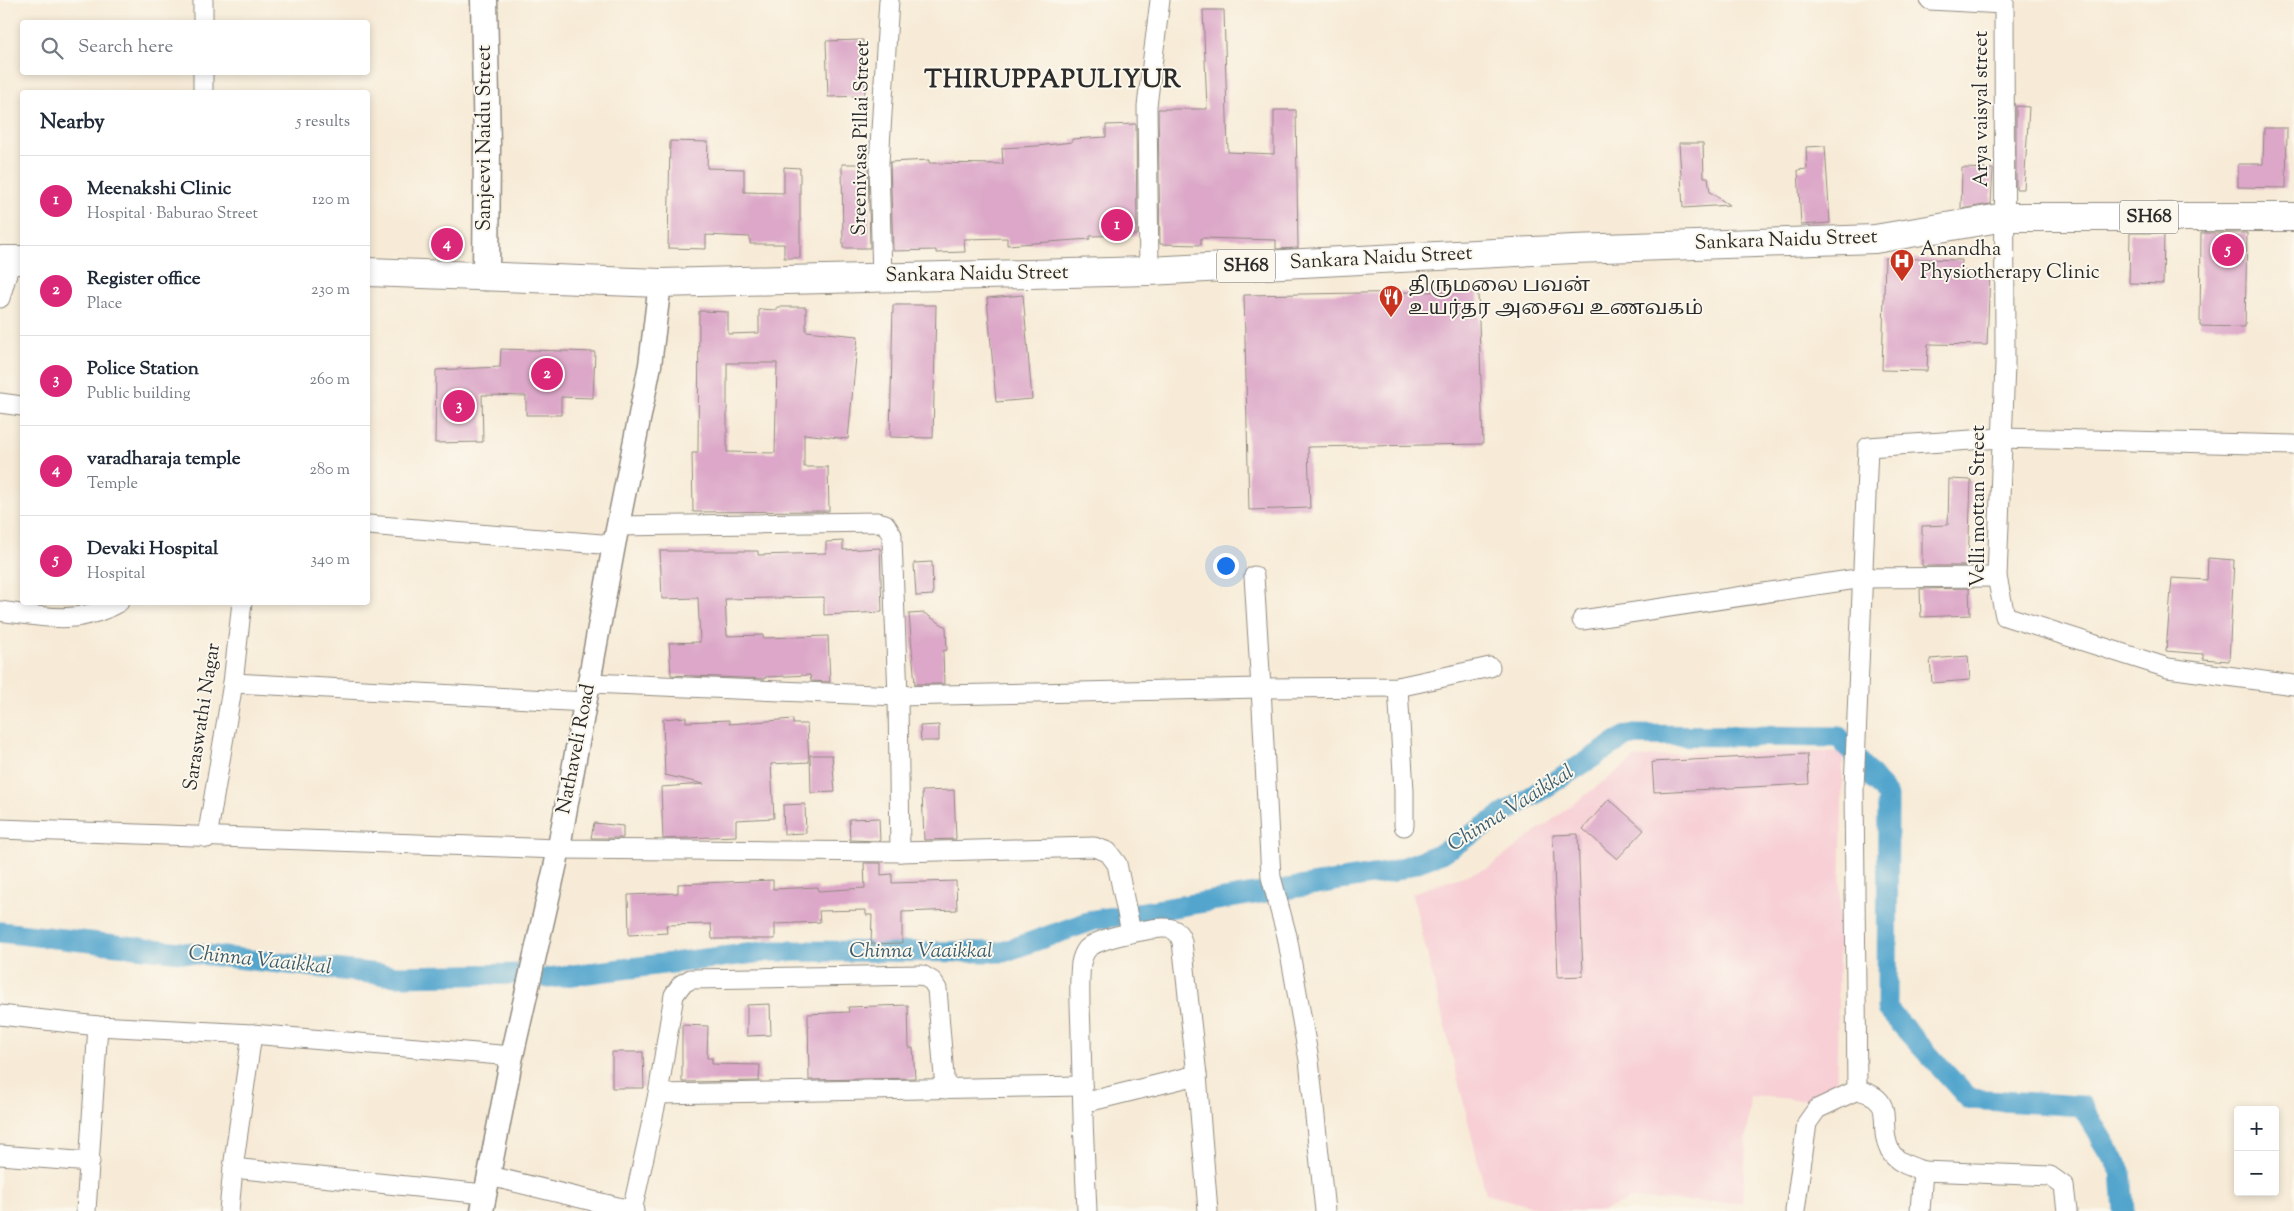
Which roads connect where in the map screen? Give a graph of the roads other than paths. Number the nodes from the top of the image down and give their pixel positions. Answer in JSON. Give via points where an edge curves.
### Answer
{"nodes":[{"id":1,"x":204,"y":0,"type":"edge"},
{"id":2,"x":484,"y":0,"type":"edge"},
{"id":3,"x":888,"y":0,"type":"edge"},
{"id":4,"x":1160,"y":0,"type":"edge"},
{"id":5,"x":1930,"y":0,"type":"edge"},
{"id":6,"x":2003,"y":2,"type":"edge"},
{"id":7,"x":203,"y":20,"type":"edge"},
{"id":8,"x":203,"y":75,"type":"edge"},
{"id":9,"x":203,"y":90,"type":"edge"},
{"id":10,"x":2005,"y":217,"type":"junction"},
{"id":11,"x":2294,"y":217,"type":"edge"},
{"id":12,"x":11,"y":260,"type":"edge"},
{"id":13,"x":1149,"y":271,"type":"junction"},
{"id":14,"x":370,"y":272,"type":"edge"},
{"id":15,"x":486,"y":277,"type":"junction"},
{"id":16,"x":882,"y":278,"type":"junction"},
{"id":17,"x":660,"y":284,"type":"junction"},
{"id":18,"x":0,"y":298,"type":"edge"},
{"id":19,"x":0,"y":403,"type":"edge"},
{"id":20,"x":20,"y":406,"type":"edge"},
{"id":21,"x":2001,"y":438,"type":"junction"},
{"id":22,"x":2294,"y":445,"type":"edge"},
{"id":23,"x":370,"y":525,"type":"edge"},
{"id":24,"x":616,"y":535,"type":"junction"},
{"id":25,"x":1254,"y":576,"type":"dead end"},
{"id":26,"x":1997,"y":577,"type":"junction"},
{"id":27,"x":1863,"y":578,"type":"junction"},
{"id":28,"x":114,"y":605,"type":"edge"},
{"id":29,"x":242,"y":605,"type":"edge"},
{"id":30,"x":0,"y":611,"type":"edge"},
{"id":31,"x":1582,"y":620,"type":"dead end"},
{"id":32,"x":1490,"y":667,"type":"dead end"},
{"id":33,"x":233,"y":683,"type":"junction"},
{"id":34,"x":2294,"y":685,"type":"edge"},
{"id":35,"x":1398,"y":687,"type":"junction"},
{"id":36,"x":1261,"y":688,"type":"junction"},
{"id":37,"x":588,"y":692,"type":"junction"},
{"id":38,"x":898,"y":696,"type":"junction"},
{"id":39,"x":1404,"y":826,"type":"dead end"},
{"id":40,"x":0,"y":829,"type":"edge"},
{"id":41,"x":207,"y":838,"type":"junction"},
{"id":42,"x":558,"y":849,"type":"junction"},
{"id":43,"x":900,"y":852,"type":"junction"},
{"id":44,"x":1130,"y":927,"type":"junction"},
{"id":45,"x":0,"y":1015,"type":"edge"},
{"id":46,"x":98,"y":1026,"type":"junction"},
{"id":47,"x":252,"y":1034,"type":"junction"},
{"id":48,"x":512,"y":1056,"type":"junction"},
{"id":49,"x":1197,"y":1075,"type":"junction"},
{"id":50,"x":945,"y":1089,"type":"junction"},
{"id":51,"x":1857,"y":1090,"type":"junction"},
{"id":52,"x":658,"y":1094,"type":"junction"},
{"id":53,"x":1082,"y":1094,"type":"junction"},
{"id":54,"x":0,"y":1155,"type":"edge"},
{"id":55,"x":90,"y":1162,"type":"junction"},
{"id":56,"x":233,"y":1168,"type":"junction"},
{"id":57,"x":1923,"y":1171,"type":"junction"},
{"id":58,"x":485,"y":1194,"type":"edge"},
{"id":59,"x":86,"y":1211,"type":"edge"},
{"id":60,"x":229,"y":1211,"type":"edge"},
{"id":61,"x":633,"y":1211,"type":"edge"},
{"id":62,"x":1087,"y":1211,"type":"edge"},
{"id":63,"x":1208,"y":1211,"type":"edge"},
{"id":64,"x":1325,"y":1211,"type":"edge"},
{"id":65,"x":1795,"y":1211,"type":"edge"},
{"id":66,"x":1920,"y":1211,"type":"edge"},
{"id":67,"x":2067,"y":1211,"type":"edge"}],
"edges":[{"from":1,"to":7,"type":"street"},
{"from":2,"to":15,"type":"main road","name":"Sanjeevi Naidu Street"},
{"from":3,"to":16,"type":"street","name":"Sreenivasa Pillai Street","via":[[879,163]]},
{"from":4,"to":13,"type":"street","via":[[1147,106]]},
{"from":5,"to":6,"type":"street"},
{"from":6,"to":10,"type":"street","name":"Arya vaisyal street"},
{"from":8,"to":9,"type":"street"},
{"from":10,"to":11,"type":"main road","number":"SH68"},
{"from":10,"to":13,"type":"main road","name":"Sankara Naidu Street","number":"SH68","via":[[1875,239],[1573,248]]},
{"from":10,"to":21,"type":"street","name":"Velli mottan Street","via":[[2005,364]]},
{"from":12,"to":18,"type":"street"},
{"from":13,"to":16,"type":"main road","name":"Sankara Naidu Street","number":"SH68"},
{"from":14,"to":15,"type":"main road","number":"SH68"},
{"from":15,"to":17,"type":"main road","name":"Sankara Naidu Street","number":"SH68"},
{"from":16,"to":17,"type":"main road","name":"Sankara Naidu Street","number":"SH68"},
{"from":17,"to":24,"type":"street","name":"Nathaveli Road","via":[[650,365]]},
{"from":19,"to":20,"type":"street"},
{"from":21,"to":22,"type":"street"},
{"from":21,"to":26,"type":"street","name":"Velli mottan Street"},
{"from":21,"to":27,"type":"street","via":[[1868,448]]},
{"from":23,"to":24,"type":"street"},
{"from":24,"to":37,"type":"street","name":"Nathaveli Road"},
{"from":24,"to":38,"type":"street","via":[[885,524],[892,534]]},
{"from":25,"to":36,"type":"street"},
{"from":26,"to":27,"type":"street"},
{"from":26,"to":34,"type":"street","name":"Velli mottan Street","via":[[2005,616],[2168,668]]},
{"from":27,"to":31,"type":"street"},
{"from":27,"to":51,"type":"street","via":[[1854,788]]},
{"from":28,"to":30,"type":"street","via":[[104,611],[63,619]]},
{"from":29,"to":33,"type":"street","name":"Saraswathi Nagar"},
{"from":32,"to":35,"type":"street"},
{"from":33,"to":37,"type":"street"},
{"from":33,"to":41,"type":"street","name":"Saraswathi Nagar"},
{"from":35,"to":36,"type":"street"},
{"from":35,"to":39,"type":"street"},
{"from":36,"to":38,"type":"street"},
{"from":36,"to":64,"type":"street","via":[[1271,877],[1288,936],[1309,1060]]},
{"from":37,"to":38,"type":"street"},
{"from":37,"to":42,"type":"street","name":"Nathaveli Road"},
{"from":38,"to":43,"type":"street"},
{"from":40,"to":41,"type":"street"},
{"from":41,"to":42,"type":"street"},
{"from":42,"to":43,"type":"street"},
{"from":42,"to":48,"type":"street","name":"Nathaveli Road"},
{"from":43,"to":44,"type":"street","via":[[1094,847],[1108,852],[1117,864]]},
{"from":44,"to":49,"type":"street","via":[[1175,929],[1180,934]]},
{"from":44,"to":53,"type":"street","via":[[1088,948],[1083,955]]},
{"from":45,"to":46,"type":"street"},
{"from":46,"to":47,"type":"street"},
{"from":46,"to":55,"type":"street"},
{"from":47,"to":48,"type":"street"},
{"from":47,"to":56,"type":"street"},
{"from":48,"to":58,"type":"street","name":"Nathaveli Road"},
{"from":49,"to":53,"type":"street"},
{"from":49,"to":63,"type":"street"},
{"from":50,"to":52,"type":"street"},
{"from":50,"to":52,"type":"street","via":[[937,989],[932,981],[922,976],[691,979],[682,984],[674,995]]},
{"from":50,"to":53,"type":"street"},
{"from":51,"to":57,"type":"street","via":[[1872,1093],[1882,1104],[1891,1152],[1903,1164]]},
{"from":51,"to":65,"type":"street","via":[[1817,1109],[1807,1124]]},
{"from":52,"to":61,"type":"street"},
{"from":53,"to":62,"type":"street"},
{"from":54,"to":55,"type":"street"},
{"from":55,"to":59,"type":"street"},
{"from":56,"to":58,"type":"street"},
{"from":56,"to":60,"type":"street"},
{"from":57,"to":66,"type":"street"},
{"from":57,"to":67,"type":"street","via":[[2050,1176],[2064,1186]]},
{"from":58,"to":61,"type":"street"}]}
